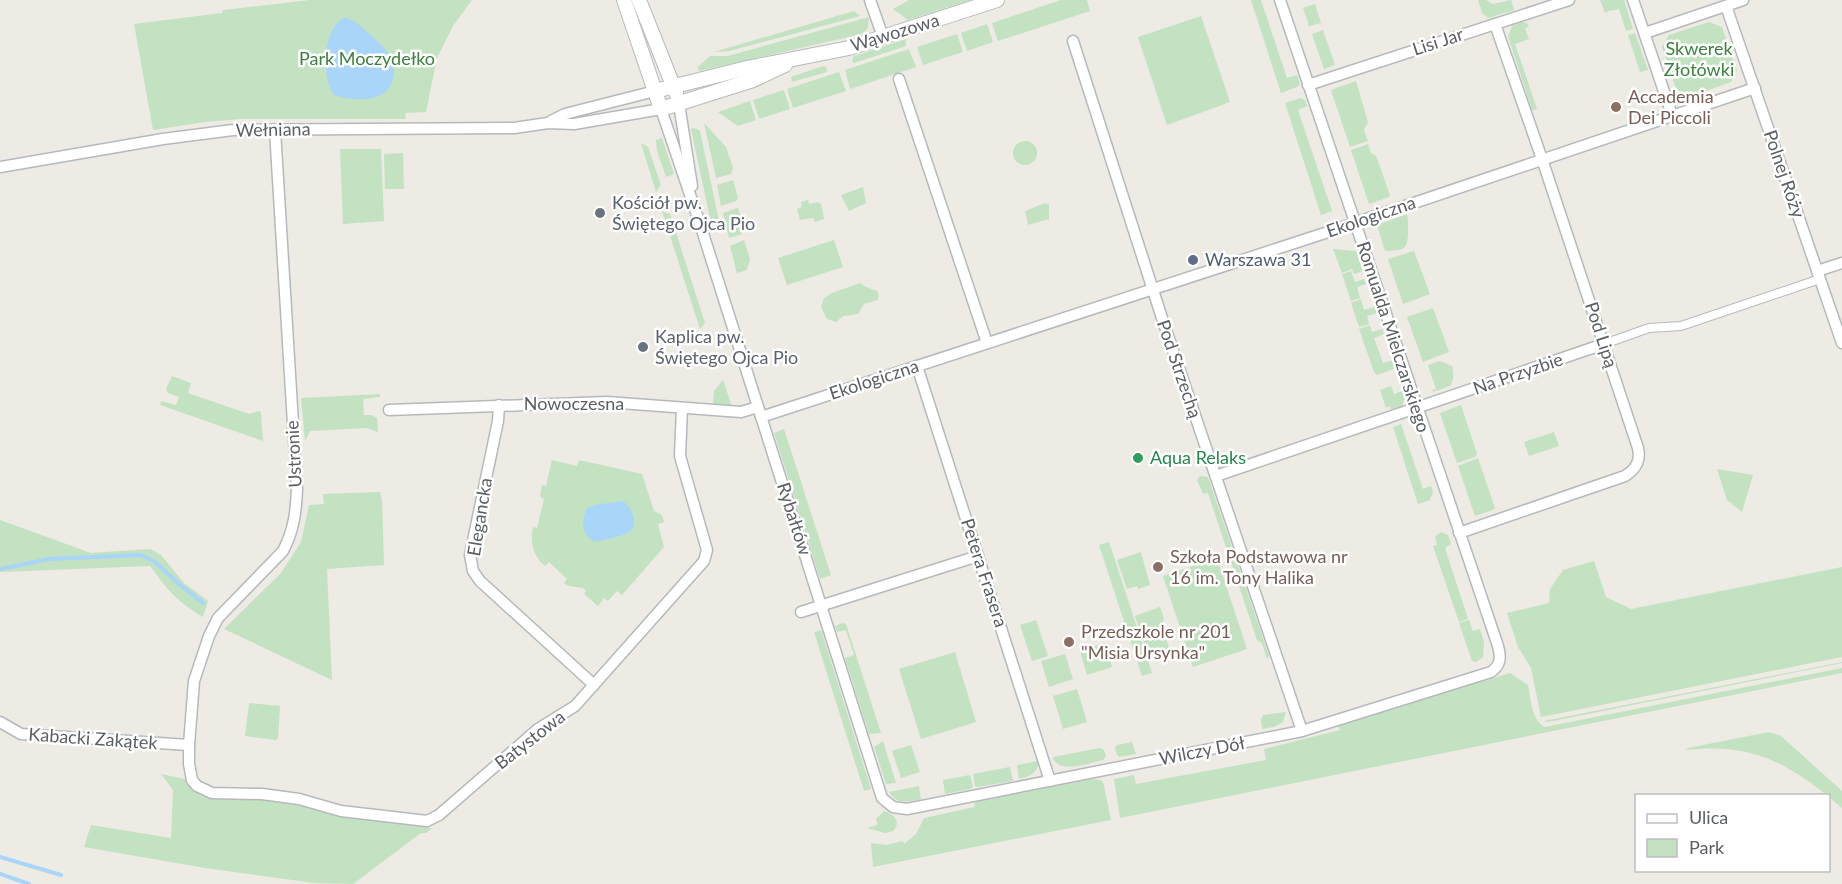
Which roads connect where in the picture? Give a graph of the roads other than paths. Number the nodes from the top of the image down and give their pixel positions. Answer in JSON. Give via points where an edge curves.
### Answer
{"nodes":[{"id":1,"x":624,"y":0,"type":"edge"},
{"id":2,"x":639,"y":0,"type":"edge"},
{"id":3,"x":870,"y":0,"type":"edge"},
{"id":4,"x":997,"y":0,"type":"edge"},
{"id":5,"x":1280,"y":0,"type":"edge"},
{"id":6,"x":1569,"y":0,"type":"edge"},
{"id":7,"x":1633,"y":0,"type":"edge"},
{"id":8,"x":1743,"y":0,"type":"edge"},
{"id":9,"x":1726,"y":6,"type":"junction"},
{"id":10,"x":1495,"y":24,"type":"junction"},
{"id":11,"x":1645,"y":33,"type":"junction"},
{"id":12,"x":883,"y":37,"type":"junction"},
{"id":13,"x":1073,"y":40,"type":"dead end"},
{"id":14,"x":791,"y":60,"type":"junction"},
{"id":15,"x":899,"y":79,"type":"dead end"},
{"id":16,"x":1308,"y":85,"type":"junction"},
{"id":17,"x":674,"y":86,"type":"junction"},
{"id":18,"x":1755,"y":88,"type":"junction"},
{"id":19,"x":655,"y":90,"type":"junction"},
{"id":20,"x":678,"y":104,"type":"junction"},
{"id":21,"x":661,"y":109,"type":"junction"},
{"id":22,"x":1672,"y":115,"type":"junction"},
{"id":23,"x":548,"y":123,"type":"junction"},
{"id":24,"x":275,"y":130,"type":"junction"},
{"id":25,"x":1542,"y":159,"type":"junction"},
{"id":26,"x":0,"y":168,"type":"edge"},
{"id":27,"x":696,"y":213,"type":"junction"},
{"id":28,"x":1355,"y":222,"type":"junction"},
{"id":29,"x":1842,"y":263,"type":"edge"},
{"id":30,"x":1818,"y":275,"type":"junction"},
{"id":31,"x":1152,"y":290,"type":"junction"},
{"id":32,"x":987,"y":343,"type":"junction"},
{"id":33,"x":1842,"y":343,"type":"edge"},
{"id":34,"x":1604,"y":344,"type":"junction"},
{"id":35,"x":917,"y":366,"type":"junction"},
{"id":36,"x":499,"y":405,"type":"junction"},
{"id":37,"x":682,"y":408,"type":"junction"},
{"id":38,"x":1417,"y":408,"type":"junction"},
{"id":39,"x":388,"y":410,"type":"dead end"},
{"id":40,"x":760,"y":412,"type":"junction"},
{"id":41,"x":1216,"y":476,"type":"junction"},
{"id":42,"x":1459,"y":533,"type":"junction"},
{"id":43,"x":978,"y":556,"type":"junction"},
{"id":44,"x":821,"y":606,"type":"junction"},
{"id":45,"x":801,"y":612,"type":"dead end"},
{"id":46,"x":1491,"y":672,"type":"joint"},
{"id":47,"x":594,"y":685,"type":"junction"},
{"id":48,"x":0,"y":722,"type":"edge"},
{"id":49,"x":1302,"y":730,"type":"junction"},
{"id":50,"x":189,"y":745,"type":"junction"},
{"id":51,"x":1050,"y":781,"type":"junction"},
{"id":52,"x":907,"y":809,"type":"joint"}],
"edges":[{"from":1,"to":19,"type":"street"},
{"from":2,"to":17,"type":"street","name":"Rybałtów"},
{"from":3,"to":12,"type":"street"},
{"from":4,"to":12,"type":"street","name":"Wąwozowa"},
{"from":5,"to":16,"type":"street","name":"Romualda Mielczarskiego"},
{"from":6,"to":10,"type":"street","name":"Lisi Jar"},
{"from":7,"to":11,"type":"street"},
{"from":8,"to":9,"type":"street"},
{"from":9,"to":11,"type":"street"},
{"from":9,"to":18,"type":"street","name":"Polnej Róży"},
{"from":10,"to":16,"type":"street","name":"Lisi Jar"},
{"from":10,"to":25,"type":"street","name":"Pod Lipą"},
{"from":11,"to":22,"type":"street"},
{"from":12,"to":14,"type":"street","name":"Wąwozowa"},
{"from":13,"to":31,"type":"street","name":"Pod Strzechą"},
{"from":14,"to":17,"type":"street","name":"Wąwozowa"},
{"from":14,"to":20,"type":"street","name":"Wąwozowa","via":[[753,80]]},
{"from":15,"to":32,"type":"street"},
{"from":16,"to":28,"type":"street","name":"Romualda Mielczarskiego"},
{"from":17,"to":19,"type":"street","name":"Wąwozowa"},
{"from":17,"to":20,"type":"street","name":"Rybałtów"},
{"from":18,"to":22,"type":"street","name":"Ekologiczna"},
{"from":18,"to":30,"type":"street","name":"Polnej Róży"},
{"from":19,"to":21,"type":"street"},
{"from":19,"to":23,"type":"street","name":"Wełniana","via":[[566,114]]},
{"from":20,"to":21,"type":"street","name":"Wąwozowa"},
{"from":20,"to":27,"type":"street","name":"Rybałtów"},
{"from":21,"to":23,"type":"street","name":"Wełniana","via":[[574,124]]},
{"from":21,"to":27,"type":"street","name":"Rybałtów"},
{"from":22,"to":25,"type":"street","name":"Ekologiczna"},
{"from":23,"to":24,"type":"street","name":"Wełniana","via":[[475,130]]},
{"from":24,"to":26,"type":"street","name":"Wełniana","via":[[197,134]]},
{"from":24,"to":50,"type":"street","name":"Ustronie","via":[[296,514],[283,551],[212,629],[194,681]]},
{"from":25,"to":28,"type":"street","name":"Ekologiczna"},
{"from":25,"to":34,"type":"street","name":"Pod Lipą"},
{"from":27,"to":40,"type":"street","name":"Rybałtów"},
{"from":28,"to":31,"type":"street","name":"Ekologiczna"},
{"from":28,"to":38,"type":"street","name":"Romualda Mielczarskiego"},
{"from":29,"to":30,"type":"street","name":"Na Przyzbie"},
{"from":30,"to":33,"type":"street","name":"Polnej Róży"},
{"from":30,"to":34,"type":"street","name":"Na Przyzbie","via":[[1681,326],[1649,328]]},
{"from":31,"to":32,"type":"street","name":"Ekologiczna"},
{"from":31,"to":41,"type":"street","name":"Pod Strzechą"},
{"from":32,"to":35,"type":"street","name":"Ekologiczna"},
{"from":34,"to":38,"type":"street","name":"Na Przyzbie"},
{"from":34,"to":42,"type":"street","name":"Pod Lipą","via":[[1639,453],[1637,467],[1625,476]]},
{"from":35,"to":40,"type":"street","name":"Ekologiczna"},
{"from":35,"to":43,"type":"street","name":"Petera Frasera"},
{"from":36,"to":37,"type":"street","name":"Nowoczesna","via":[[606,402]]},
{"from":36,"to":39,"type":"street","name":"Nowoczesna"},
{"from":36,"to":47,"type":"street","name":"Elegancka","via":[[470,555],[473,571]]},
{"from":37,"to":40,"type":"street","name":"Nowoczesna"},
{"from":37,"to":47,"type":"street","name":"Batystowa","via":[[680,456],[706,556]]},
{"from":38,"to":41,"type":"street","name":"Na Przyzbie"},
{"from":38,"to":42,"type":"street","name":"Romualda Mielczarskiego"},
{"from":40,"to":44,"type":"street","name":"Rybałtów"},
{"from":41,"to":49,"type":"street","name":"Pod Strzechą"},
{"from":42,"to":46,"type":"street","name":"Romualda Mielczarskiego","via":[[1501,656]]},
{"from":43,"to":44,"type":"street"},
{"from":43,"to":51,"type":"street","name":"Petera Frasera"},
{"from":44,"to":45,"type":"street"},
{"from":44,"to":52,"type":"street","name":"Rybałtów","via":[[882,798],[893,807]]},
{"from":46,"to":49,"type":"street","name":"Wilczy Dół"},
{"from":47,"to":50,"type":"street","name":"Batystowa","via":[[575,706],[538,729],[454,803],[427,821],[341,811],[262,794],[212,793],[192,780]]},
{"from":48,"to":50,"type":"street","name":"Kabacki Zakątek","via":[[21,734]]},
{"from":49,"to":51,"type":"street","name":"Wilczy Dół"},
{"from":51,"to":52,"type":"street","name":"Wilczy Dół"}]}
